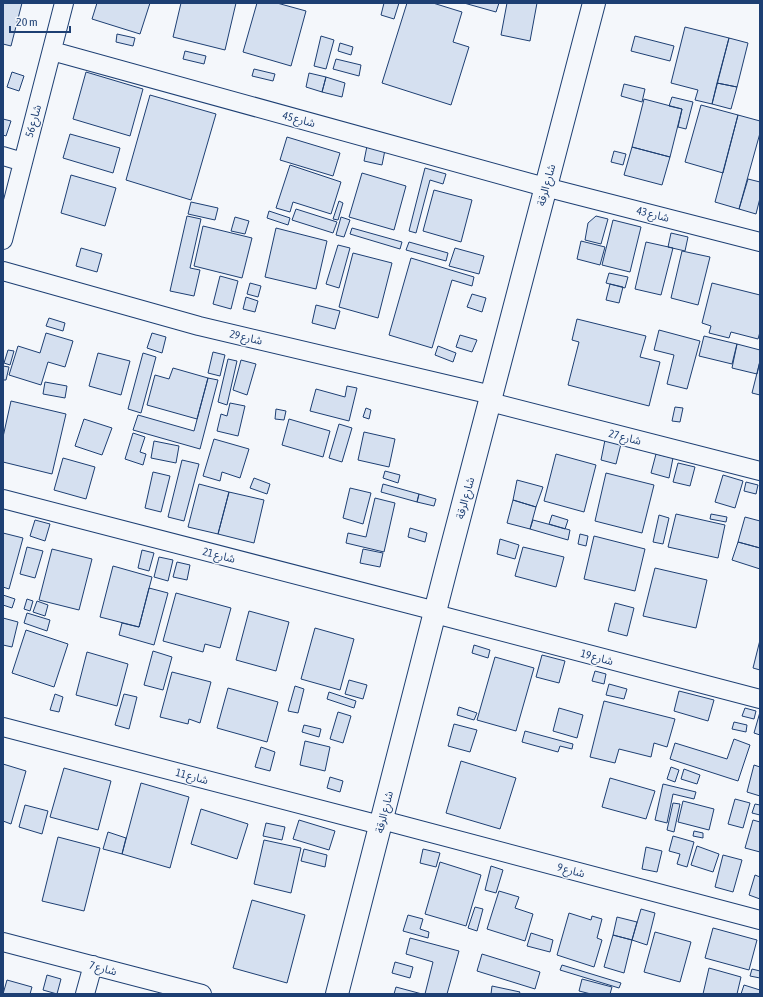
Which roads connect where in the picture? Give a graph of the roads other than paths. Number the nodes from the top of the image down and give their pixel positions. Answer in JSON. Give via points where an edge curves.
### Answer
{"nodes":[{"id":1,"x":64,"y":3,"type":"edge"},
{"id":2,"x":594,"y":3,"type":"edge"},
{"id":3,"x":52,"y":51,"type":"junction"},
{"id":4,"x":3,"y":156,"type":"edge"},
{"id":5,"x":23,"y":162,"type":"junction"},
{"id":6,"x":545,"y":187,"type":"junction"},
{"id":7,"x":3,"y":240,"type":"edge"},
{"id":8,"x":760,"y":242,"type":"edge"},
{"id":9,"x":3,"y":271,"type":"edge"},
{"id":10,"x":491,"y":398,"type":"junction"},
{"id":11,"x":760,"y":471,"type":"edge"},
{"id":12,"x":3,"y":499,"type":"edge"},
{"id":13,"x":435,"y":612,"type":"junction"},
{"id":14,"x":760,"y":699,"type":"edge"},
{"id":15,"x":3,"y":727,"type":"edge"},
{"id":16,"x":381,"y":823,"type":"junction"},
{"id":17,"x":760,"y":920,"type":"edge"},
{"id":18,"x":3,"y":942,"type":"edge"},
{"id":19,"x":93,"y":965,"type":"junction"},
{"id":20,"x":85,"y":994,"type":"edge"},
{"id":21,"x":202,"y":994,"type":"edge"},
{"id":22,"x":337,"y":994,"type":"edge"}],
"edges":[{"from":1,"to":3,"type":"street","name":"شارع 56"},
{"from":2,"to":6,"type":"street","name":"شارع الرقة"},
{"from":3,"to":5,"type":"street","name":"شارع 56"},
{"from":3,"to":6,"type":"street","name":"شارع 45"},
{"from":4,"to":5,"type":"street"},
{"from":5,"to":7,"type":"street","name":"شارع 56"},
{"from":6,"to":8,"type":"street","name":"شارع 43"},
{"from":6,"to":10,"type":"street","name":"شارع الرقة"},
{"from":9,"to":10,"type":"street","name":"شارع 29","via":[[199,326]]},
{"from":10,"to":11,"type":"street","name":"شارع 27"},
{"from":10,"to":13,"type":"street","name":"شارع الرقة"},
{"from":12,"to":13,"type":"street","name":"شارع 21"},
{"from":13,"to":14,"type":"street","name":"شارع 19"},
{"from":13,"to":16,"type":"street","name":"شارع الرقة"},
{"from":15,"to":16,"type":"street","name":"شارع 11"},
{"from":16,"to":17,"type":"street","name":"شارع 9"},
{"from":16,"to":22,"type":"street","name":"شارع الرقة"},
{"from":18,"to":19,"type":"street","name":"شارع 7"},
{"from":19,"to":20,"type":"street"},
{"from":19,"to":21,"type":"street","name":"شارع 7"}]}
